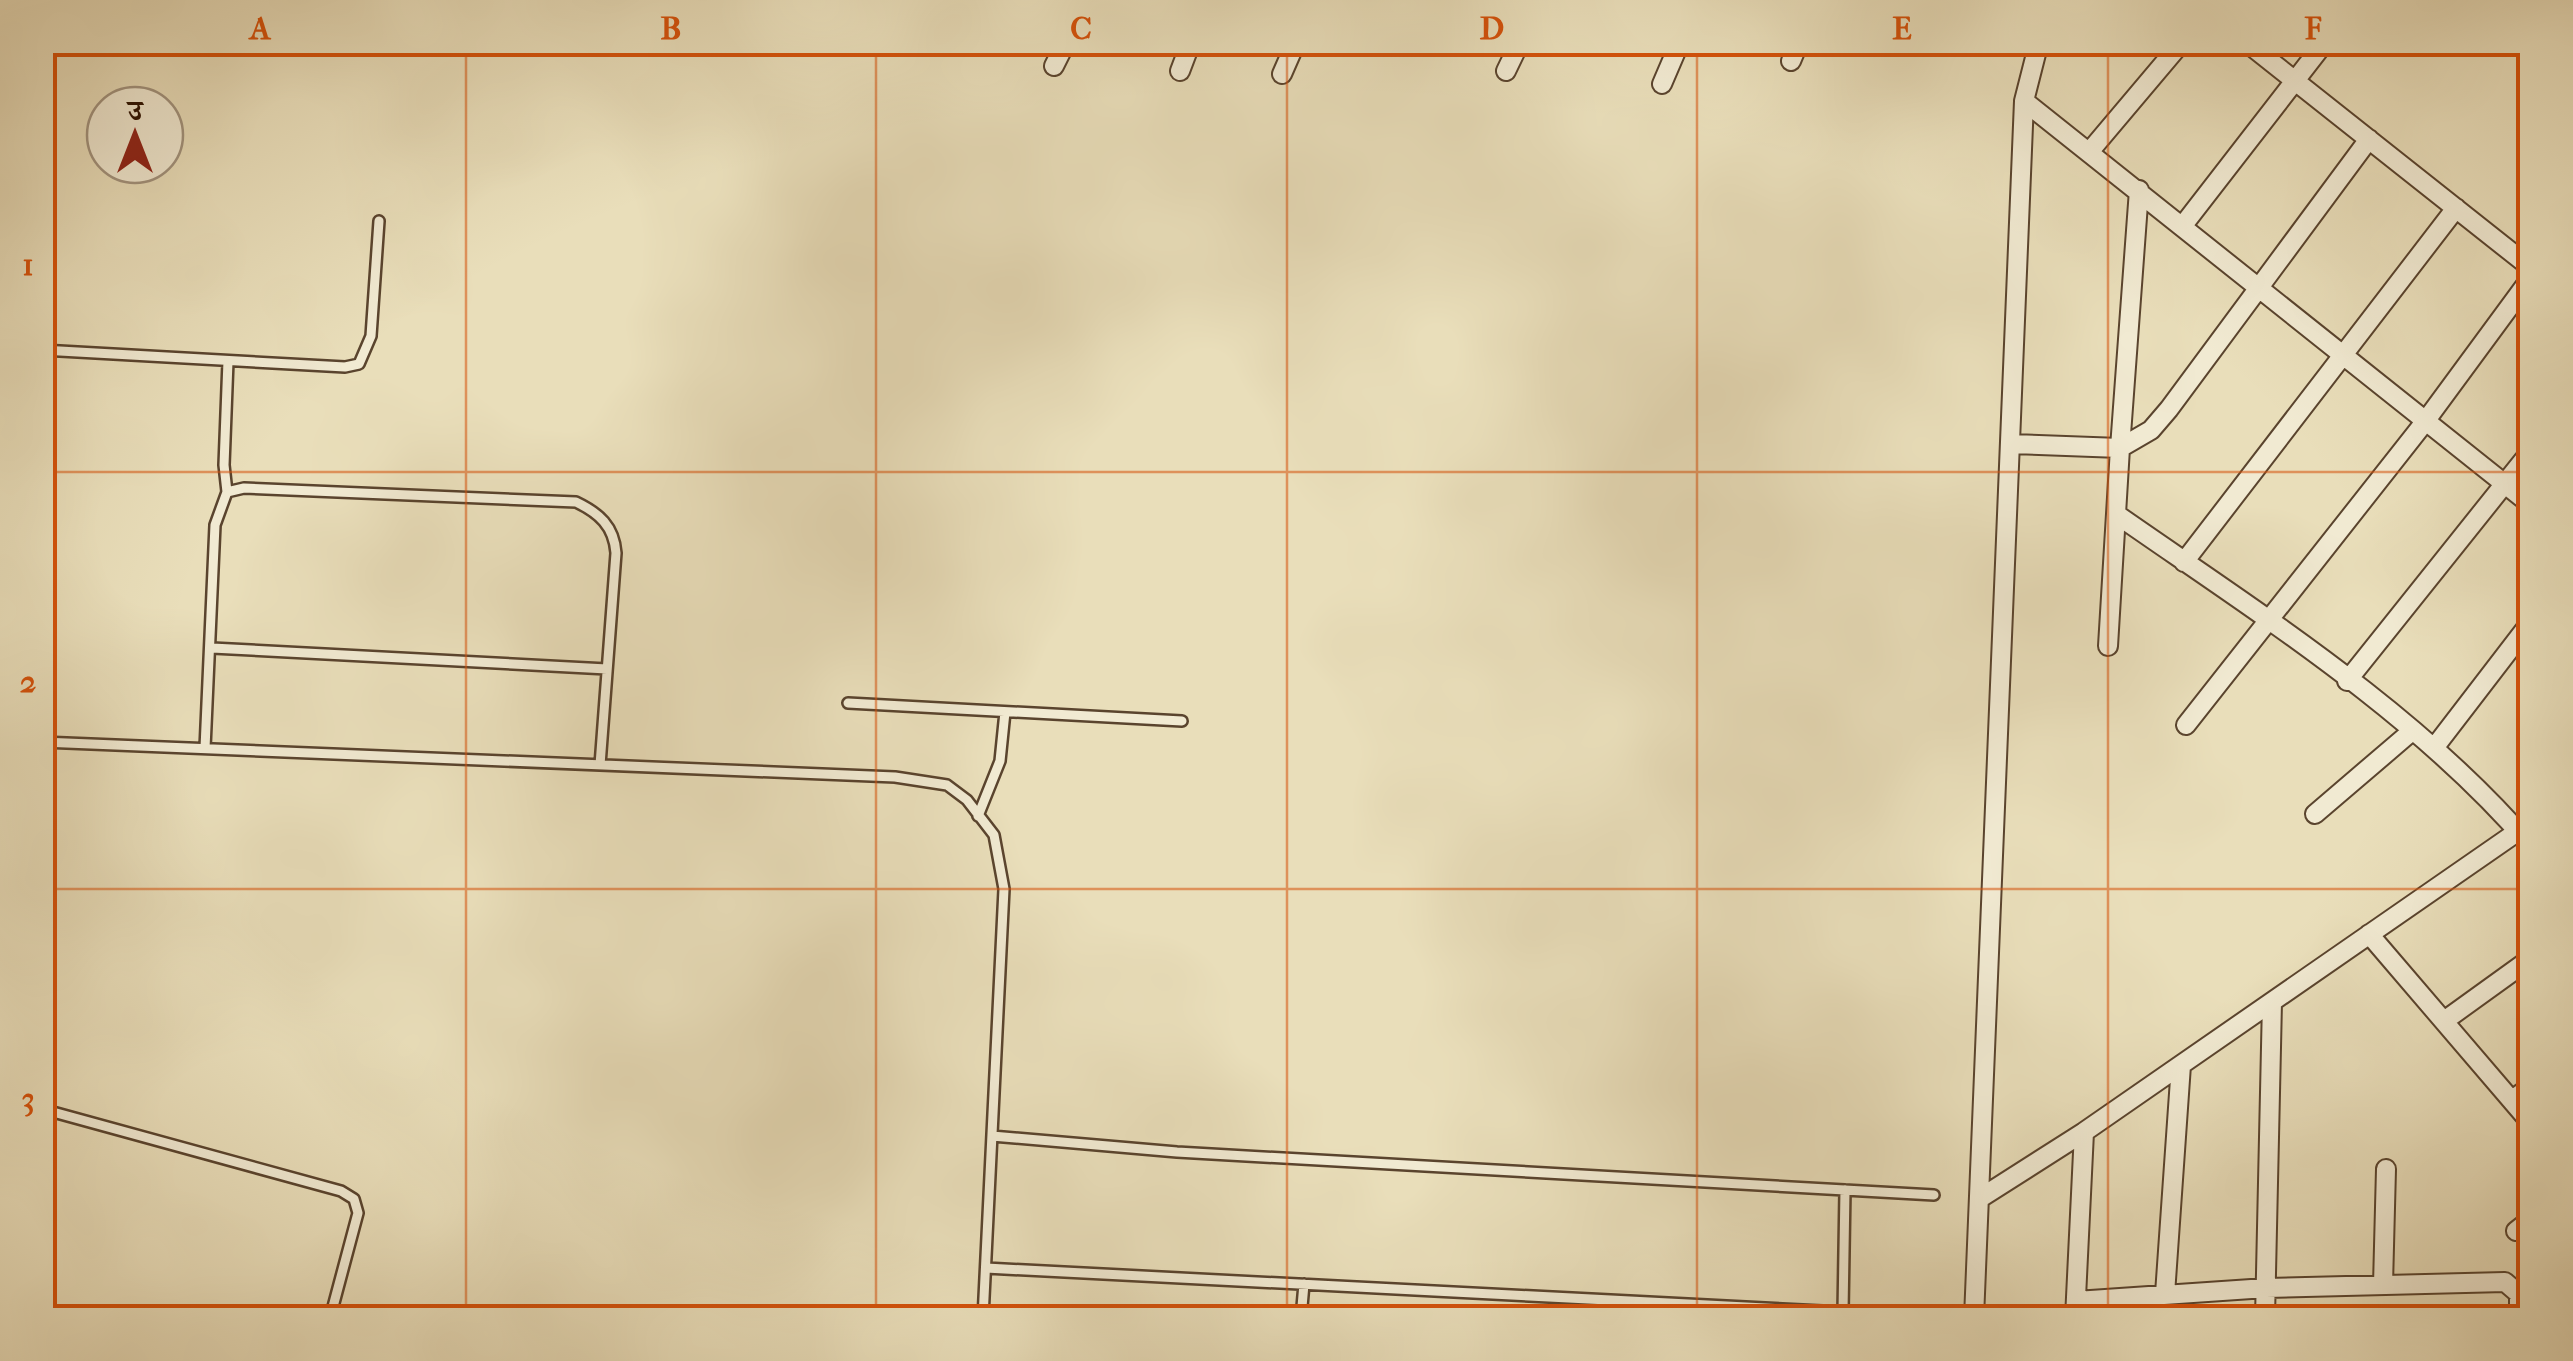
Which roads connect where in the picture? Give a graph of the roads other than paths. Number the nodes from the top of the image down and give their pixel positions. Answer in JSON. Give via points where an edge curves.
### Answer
{"nodes":[{"id":1,"x":1066,"y":42,"type":"edge"},
{"id":2,"x":1191,"y":42,"type":"edge"},
{"id":3,"x":1296,"y":42,"type":"edge"},
{"id":4,"x":1520,"y":42,"type":"edge"},
{"id":5,"x":1680,"y":42,"type":"edge"},
{"id":6,"x":1799,"y":42,"type":"edge"},
{"id":7,"x":2039,"y":42,"type":"edge"},
{"id":8,"x":2182,"y":42,"type":"edge"},
{"id":9,"x":2246,"y":42,"type":"edge"},
{"id":10,"x":2325,"y":42,"type":"edge"},
{"id":11,"x":1791,"y":61,"type":"dead end"},
{"id":12,"x":1054,"y":66,"type":"dead end"},
{"id":13,"x":1506,"y":71,"type":"dead end"},
{"id":14,"x":1180,"y":72,"type":"dead end"},
{"id":15,"x":1282,"y":74,"type":"dead end"},
{"id":16,"x":2295,"y":80,"type":"junction"},
{"id":17,"x":1662,"y":84,"type":"dead end"},
{"id":18,"x":2024,"y":101,"type":"junction"},
{"id":19,"x":2370,"y":138,"type":"junction"},
{"id":20,"x":2090,"y":151,"type":"junction"},
{"id":21,"x":2139,"y":190,"type":"junction"},
{"id":22,"x":2456,"y":208,"type":"junction"},
{"id":23,"x":379,"y":222,"type":"dead end"},
{"id":24,"x":2184,"y":224,"type":"junction"},
{"id":25,"x":2530,"y":267,"type":"edge"},
{"id":26,"x":2530,"y":279,"type":"edge"},
{"id":27,"x":2258,"y":286,"type":"junction"},
{"id":28,"x":42,"y":350,"type":"edge"},
{"id":29,"x":2342,"y":355,"type":"junction"},
{"id":30,"x":228,"y":360,"type":"junction"},
{"id":31,"x":2424,"y":424,"type":"junction"},
{"id":32,"x":2011,"y":444,"type":"junction"},
{"id":33,"x":2120,"y":448,"type":"junction"},
{"id":34,"x":2530,"y":452,"type":"edge"},
{"id":35,"x":2504,"y":483,"type":"junction"},
{"id":36,"x":227,"y":492,"type":"junction"},
{"id":37,"x":2530,"y":504,"type":"edge"},
{"id":38,"x":2116,"y":514,"type":"junction"},
{"id":39,"x":2184,"y":562,"type":"junction"},
{"id":40,"x":2266,"y":620,"type":"junction"},
{"id":41,"x":2530,"y":623,"type":"edge"},
{"id":42,"x":2108,"y":646,"type":"dead end"},
{"id":43,"x":212,"y":648,"type":"junction"},
{"id":44,"x":607,"y":669,"type":"junction"},
{"id":45,"x":2347,"y":681,"type":"junction"},
{"id":46,"x":848,"y":703,"type":"dead end"},
{"id":47,"x":1006,"y":712,"type":"junction"},
{"id":48,"x":1182,"y":721,"type":"dead end"},
{"id":49,"x":2186,"y":724,"type":"dead end"},
{"id":50,"x":2412,"y":731,"type":"junction"},
{"id":51,"x":42,"y":742,"type":"edge"},
{"id":52,"x":204,"y":748,"type":"junction"},
{"id":53,"x":2434,"y":748,"type":"junction"},
{"id":54,"x":600,"y":765,"type":"junction"},
{"id":55,"x":2316,"y":814,"type":"dead end"},
{"id":56,"x":978,"y":816,"type":"junction"},
{"id":57,"x":2527,"y":833,"type":"edge"},
{"id":58,"x":2370,"y":934,"type":"junction"},
{"id":59,"x":2530,"y":958,"type":"edge"},
{"id":60,"x":2272,"y":1002,"type":"junction"},
{"id":61,"x":2444,"y":1021,"type":"junction"},
{"id":62,"x":2180,"y":1065,"type":"junction"},
{"id":63,"x":2530,"y":1087,"type":"edge"},
{"id":64,"x":2512,"y":1100,"type":"junction"},
{"id":65,"x":42,"y":1109,"type":"edge"},
{"id":66,"x":2530,"y":1122,"type":"edge"},
{"id":67,"x":2084,"y":1132,"type":"junction"},
{"id":68,"x":992,"y":1136,"type":"junction"},
{"id":69,"x":2386,"y":1169,"type":"dead end"},
{"id":70,"x":1844,"y":1190,"type":"junction"},
{"id":71,"x":1934,"y":1195,"type":"dead end"},
{"id":72,"x":1982,"y":1197,"type":"junction"},
{"id":73,"x":986,"y":1268,"type":"junction"},
{"id":74,"x":1304,"y":1284,"type":"junction"},
{"id":75,"x":2382,"y":1285,"type":"junction"},
{"id":76,"x":2266,"y":1288,"type":"junction"},
{"id":77,"x":2165,"y":1294,"type":"junction"},
{"id":78,"x":2075,"y":1310,"type":"edge"},
{"id":79,"x":1843,"y":1315,"type":"edge"},
{"id":80,"x":330,"y":1318,"type":"edge"},
{"id":81,"x":983,"y":1318,"type":"edge"},
{"id":82,"x":1301,"y":1318,"type":"edge"},
{"id":83,"x":1974,"y":1318,"type":"edge"},
{"id":84,"x":2265,"y":1318,"type":"edge"},
{"id":85,"x":2520,"y":1318,"type":"edge"}],
"edges":[{"from":1,"to":12,"type":"street"},
{"from":2,"to":14,"type":"street"},
{"from":3,"to":15,"type":"street"},
{"from":4,"to":13,"type":"street"},
{"from":5,"to":17,"type":"street"},
{"from":6,"to":11,"type":"street"},
{"from":7,"to":18,"type":"street"},
{"from":8,"to":20,"type":"street"},
{"from":9,"to":16,"type":"street"},
{"from":10,"to":16,"type":"street"},
{"from":16,"to":19,"type":"street"},
{"from":16,"to":24,"type":"street"},
{"from":18,"to":20,"type":"street"},
{"from":18,"to":32,"type":"street"},
{"from":19,"to":22,"type":"street"},
{"from":19,"to":27,"type":"street"},
{"from":20,"to":21,"type":"street"},
{"from":21,"to":24,"type":"street"},
{"from":21,"to":33,"type":"street"},
{"from":22,"to":25,"type":"street"},
{"from":22,"to":29,"type":"street"},
{"from":23,"to":30,"type":"lane","via":[[370,336],[359,364]]},
{"from":24,"to":27,"type":"street"},
{"from":26,"to":31,"type":"street"},
{"from":27,"to":29,"type":"street"},
{"from":27,"to":33,"type":"street","via":[[2170,410]]},
{"from":28,"to":30,"type":"lane"},
{"from":29,"to":31,"type":"street"},
{"from":29,"to":39,"type":"street"},
{"from":30,"to":36,"type":"lane"},
{"from":31,"to":35,"type":"street"},
{"from":31,"to":40,"type":"street"},
{"from":32,"to":33,"type":"street"},
{"from":32,"to":72,"type":"street"},
{"from":33,"to":38,"type":"street"},
{"from":34,"to":35,"type":"street"},
{"from":35,"to":37,"type":"street"},
{"from":35,"to":45,"type":"street"},
{"from":36,"to":43,"type":"lane","via":[[216,525]]},
{"from":36,"to":44,"type":"lane","via":[[576,502],[594,510],[615,533]]},
{"from":38,"to":39,"type":"street"},
{"from":38,"to":42,"type":"street"},
{"from":39,"to":40,"type":"street"},
{"from":40,"to":45,"type":"street"},
{"from":40,"to":49,"type":"street"},
{"from":41,"to":53,"type":"street"},
{"from":43,"to":44,"type":"lane"},
{"from":43,"to":52,"type":"lane"},
{"from":44,"to":54,"type":"lane"},
{"from":45,"to":50,"type":"street"},
{"from":46,"to":47,"type":"lane"},
{"from":47,"to":48,"type":"lane"},
{"from":47,"to":56,"type":"lane","via":[[1000,762]]},
{"from":50,"to":53,"type":"street"},
{"from":50,"to":55,"type":"street"},
{"from":51,"to":52,"type":"lane"},
{"from":52,"to":54,"type":"lane"},
{"from":53,"to":57,"type":"street"},
{"from":54,"to":56,"type":"lane","via":[[895,777],[946,784]]},
{"from":56,"to":68,"type":"lane","via":[[994,835],[1004,890]]},
{"from":57,"to":58,"type":"street"},
{"from":58,"to":60,"type":"street"},
{"from":58,"to":61,"type":"street"},
{"from":59,"to":61,"type":"street"},
{"from":60,"to":62,"type":"street"},
{"from":60,"to":76,"type":"street"},
{"from":61,"to":64,"type":"street"},
{"from":62,"to":67,"type":"street"},
{"from":62,"to":77,"type":"street"},
{"from":63,"to":64,"type":"street"},
{"from":64,"to":66,"type":"street"},
{"from":65,"to":80,"type":"lane","via":[[354,1199],[358,1213]]},
{"from":67,"to":72,"type":"street"},
{"from":67,"to":78,"type":"street"},
{"from":68,"to":70,"type":"lane"},
{"from":68,"to":73,"type":"lane"},
{"from":69,"to":75,"type":"street"},
{"from":70,"to":71,"type":"lane"},
{"from":70,"to":79,"type":"lane"},
{"from":72,"to":83,"type":"street"},
{"from":73,"to":74,"type":"lane"},
{"from":73,"to":81,"type":"lane"},
{"from":74,"to":79,"type":"lane"},
{"from":74,"to":82,"type":"lane"},
{"from":75,"to":76,"type":"street"},
{"from":75,"to":85,"type":"street","via":[[2505,1282],[2519,1294]]},
{"from":76,"to":77,"type":"street"},
{"from":76,"to":84,"type":"street"},
{"from":77,"to":78,"type":"street"}]}
